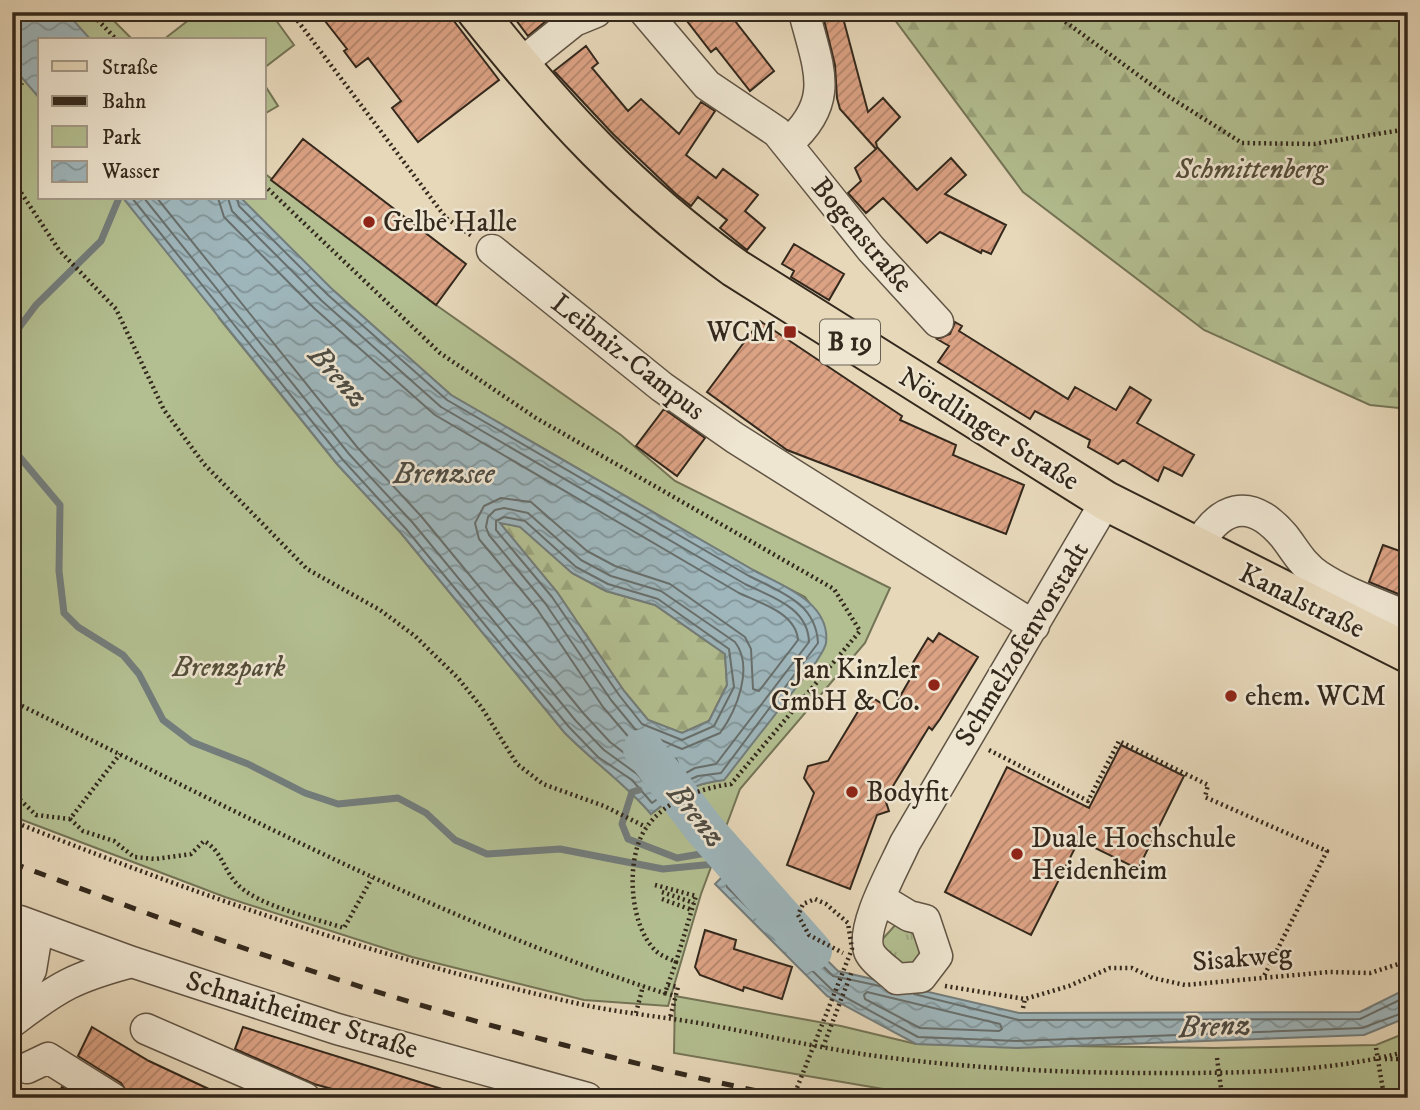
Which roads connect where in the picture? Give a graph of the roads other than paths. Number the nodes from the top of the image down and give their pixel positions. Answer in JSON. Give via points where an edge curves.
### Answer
{"nodes":[{"id":1,"x":478,"y":12,"type":"edge"},
{"id":2,"x":596,"y":12,"type":"edge"},
{"id":3,"x":645,"y":12,"type":"edge"},
{"id":4,"x":804,"y":12,"type":"edge"},
{"id":5,"x":519,"y":65,"type":"junction"},
{"id":6,"x":788,"y":144,"type":"junction"},
{"id":7,"x":492,"y":250,"type":"road end"},
{"id":8,"x":938,"y":323,"type":"dead end"},
{"id":9,"x":1106,"y":501,"type":"junction"},
{"id":10,"x":1196,"y":549,"type":"junction"},
{"id":11,"x":1408,"y":617,"type":"edge"},
{"id":12,"x":1034,"y":626,"type":"junction"},
{"id":13,"x":1408,"y":653,"type":"edge"},
{"id":14,"x":881,"y":900,"type":"junction"},
{"id":15,"x":19,"y":922,"type":"edge"},
{"id":16,"x":132,"y":962,"type":"junction"},
{"id":17,"x":12,"y":1007,"type":"edge"},
{"id":18,"x":12,"y":1022,"type":"edge"},
{"id":19,"x":146,"y":1029,"type":"dead end"},
{"id":20,"x":27,"y":1068,"type":"dead end"},
{"id":21,"x":112,"y":1098,"type":"edge"},
{"id":22,"x":305,"y":1098,"type":"edge"},
{"id":23,"x":587,"y":1098,"type":"edge"}],
"edges":[{"from":1,"to":5,"type":"main road","name":"Nördlinger Straße","number":"B 19"},
{"from":2,"to":5,"type":"street","via":[[574,21]]},
{"from":3,"to":6,"type":"street","name":"Bogenstraße","via":[[707,85],[770,125]]},
{"from":4,"to":6,"type":"street","via":[[819,93],[814,116]]},
{"from":5,"to":9,"type":"main road","name":"Nördlinger Straße","number":"B 19","via":[[576,131],[688,234],[800,311]]},
{"from":6,"to":8,"type":"street","name":"Bogenstraße","via":[[871,250]]},
{"from":7,"to":12,"type":"street","name":"Leibniz-Campus","via":[[662,387],[735,438]]},
{"from":9,"to":10,"type":"main road","name":"Kanalstraße","number":"B 19"},
{"from":9,"to":12,"type":"street","name":"Schmelzofenvorstadt"},
{"from":10,"to":11,"type":"street","name":"Kanalstraße","via":[[1215,519],[1240,510],[1271,524],[1319,576]]},
{"from":10,"to":13,"type":"main road","name":"Kanalstraße","number":"B 19"},
{"from":12,"to":14,"type":"street","name":"Schmelzofenvorstadt","via":[[905,843]]},
{"from":14,"to":14,"type":"street","name":"Schmelzofenvorstadt","via":[[909,916],[925,919],[937,956],[921,977],[897,979],[870,954],[858,956]]},
{"from":15,"to":16,"type":"street","name":"Schnaitheimer Straße"},
{"from":15,"to":17,"type":"street","via":[[31,970]]},
{"from":16,"to":18,"type":"street","via":[[62,985]]},
{"from":16,"to":23,"type":"street","name":"Schnaitheimer Straße","via":[[337,1029]]},
{"from":19,"to":22,"type":"street"},
{"from":20,"to":21,"type":"street","via":[[48,1058]]}]}
